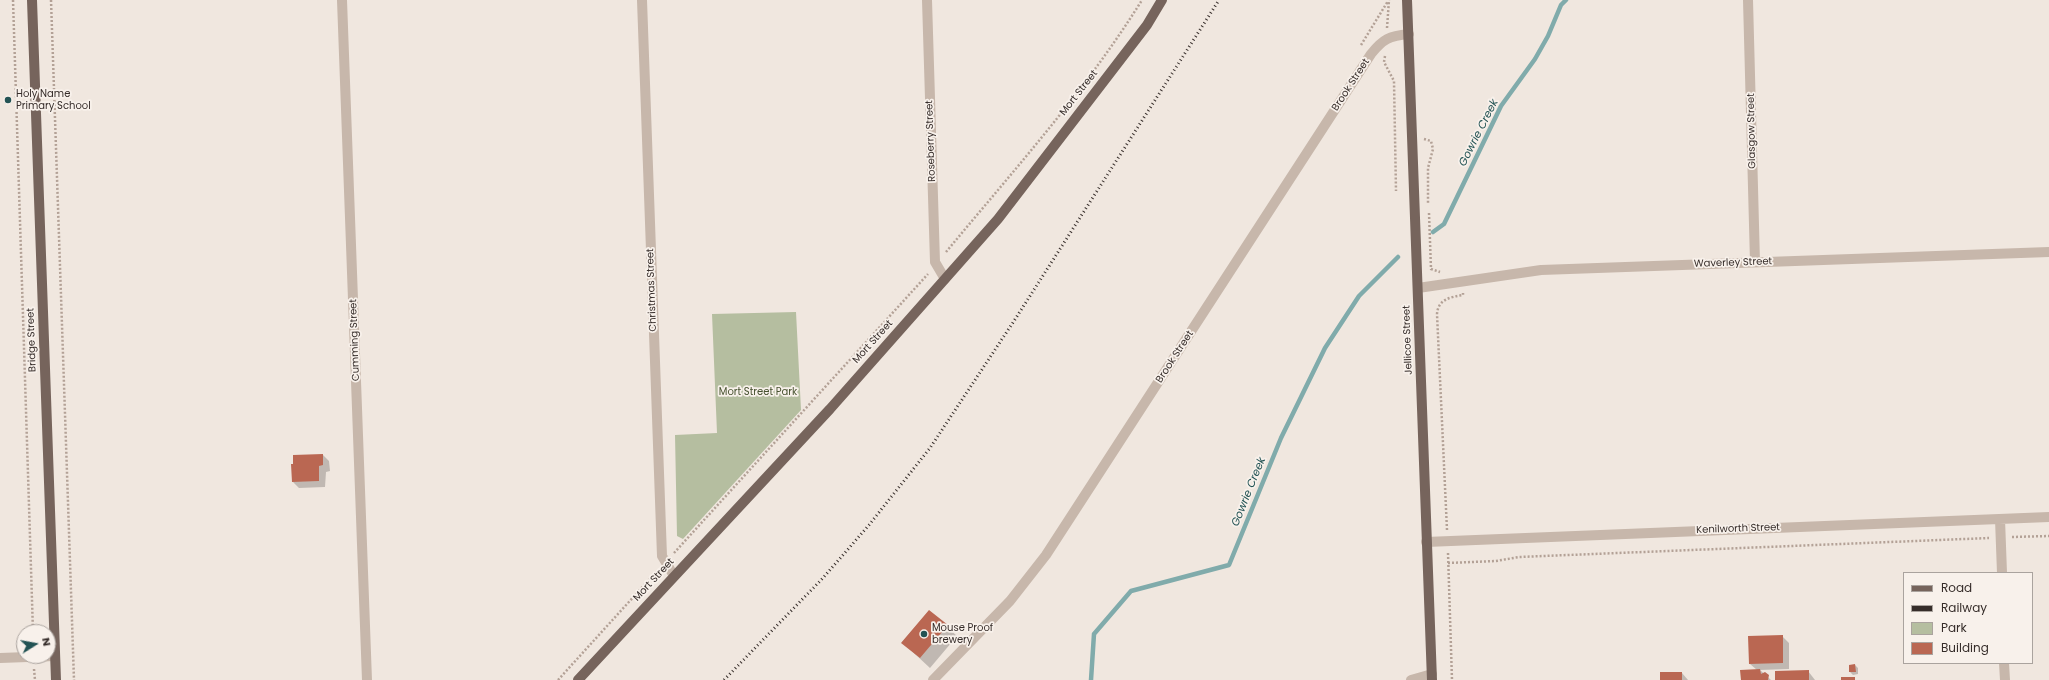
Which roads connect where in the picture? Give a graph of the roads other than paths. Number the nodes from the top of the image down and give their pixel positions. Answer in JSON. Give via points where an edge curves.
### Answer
{"nodes":[{"id":1,"x":32,"y":0,"type":"edge"},
{"id":2,"x":342,"y":0,"type":"edge"},
{"id":3,"x":642,"y":0,"type":"edge"},
{"id":4,"x":927,"y":0,"type":"edge"},
{"id":5,"x":1162,"y":0,"type":"edge"},
{"id":6,"x":1407,"y":0,"type":"edge"},
{"id":7,"x":1748,"y":0,"type":"edge"},
{"id":8,"x":1408,"y":34,"type":"junction"},
{"id":9,"x":2049,"y":252,"type":"edge"},
{"id":10,"x":1755,"y":262,"type":"junction"},
{"id":11,"x":945,"y":280,"type":"junction"},
{"id":12,"x":1418,"y":288,"type":"junction"},
{"id":13,"x":2049,"y":518,"type":"edge"},
{"id":14,"x":2000,"y":519,"type":"junction"},
{"id":15,"x":1426,"y":542,"type":"junction"},
{"id":16,"x":2002,"y":572,"type":"edge"},
{"id":17,"x":674,"y":576,"type":"junction"},
{"id":18,"x":54,"y":624,"type":"edge"},
{"id":19,"x":16,"y":657,"type":"edge"},
{"id":20,"x":0,"y":658,"type":"edge"},
{"id":21,"x":55,"y":664,"type":"edge"},
{"id":22,"x":2004,"y":664,"type":"edge"},
{"id":23,"x":1432,"y":677,"type":"edge"},
{"id":24,"x":56,"y":680,"type":"edge"},
{"id":25,"x":367,"y":680,"type":"edge"},
{"id":26,"x":578,"y":680,"type":"edge"},
{"id":27,"x":933,"y":680,"type":"edge"},
{"id":28,"x":1411,"y":680,"type":"edge"},
{"id":29,"x":2005,"y":680,"type":"edge"}],
"edges":[{"from":1,"to":18,"type":"main road","name":"Bridge Street"},
{"from":2,"to":25,"type":"street","name":"Cumming Street"},
{"from":3,"to":17,"type":"street","name":"Christmas Street","via":[[662,556]]},
{"from":4,"to":11,"type":"street","name":"Roseberry Street","via":[[936,264]]},
{"from":5,"to":11,"type":"main road","name":"Mort Street","via":[[1147,25],[998,219]]},
{"from":6,"to":8,"type":"main road","name":"Jellicoe Street"},
{"from":7,"to":10,"type":"street","name":"Glasgow Street"},
{"from":8,"to":12,"type":"main road","name":"Jellicoe Street"},
{"from":8,"to":27,"type":"street","name":"Brook Street","via":[[1386,39],[1371,54],[1046,555],[1010,601]]},
{"from":9,"to":10,"type":"street","name":"Waverley Street"},
{"from":10,"to":12,"type":"street","name":"Waverley Street","via":[[1541,270]]},
{"from":11,"to":17,"type":"main road","name":"Mort Street","via":[[830,409]]},
{"from":12,"to":15,"type":"main road","name":"Jellicoe Street"},
{"from":13,"to":14,"type":"street","name":"Kenilworth Street"},
{"from":14,"to":15,"type":"street","name":"Kenilworth Street"},
{"from":14,"to":16,"type":"street"},
{"from":15,"to":23,"type":"main road","name":"Jellicoe Street"},
{"from":17,"to":26,"type":"main road","name":"Mort Street"},
{"from":19,"to":20,"type":"street"},
{"from":21,"to":24,"type":"main road","name":"Bridge Street"},
{"from":22,"to":29,"type":"street"},
{"from":23,"to":28,"type":"street"}]}
